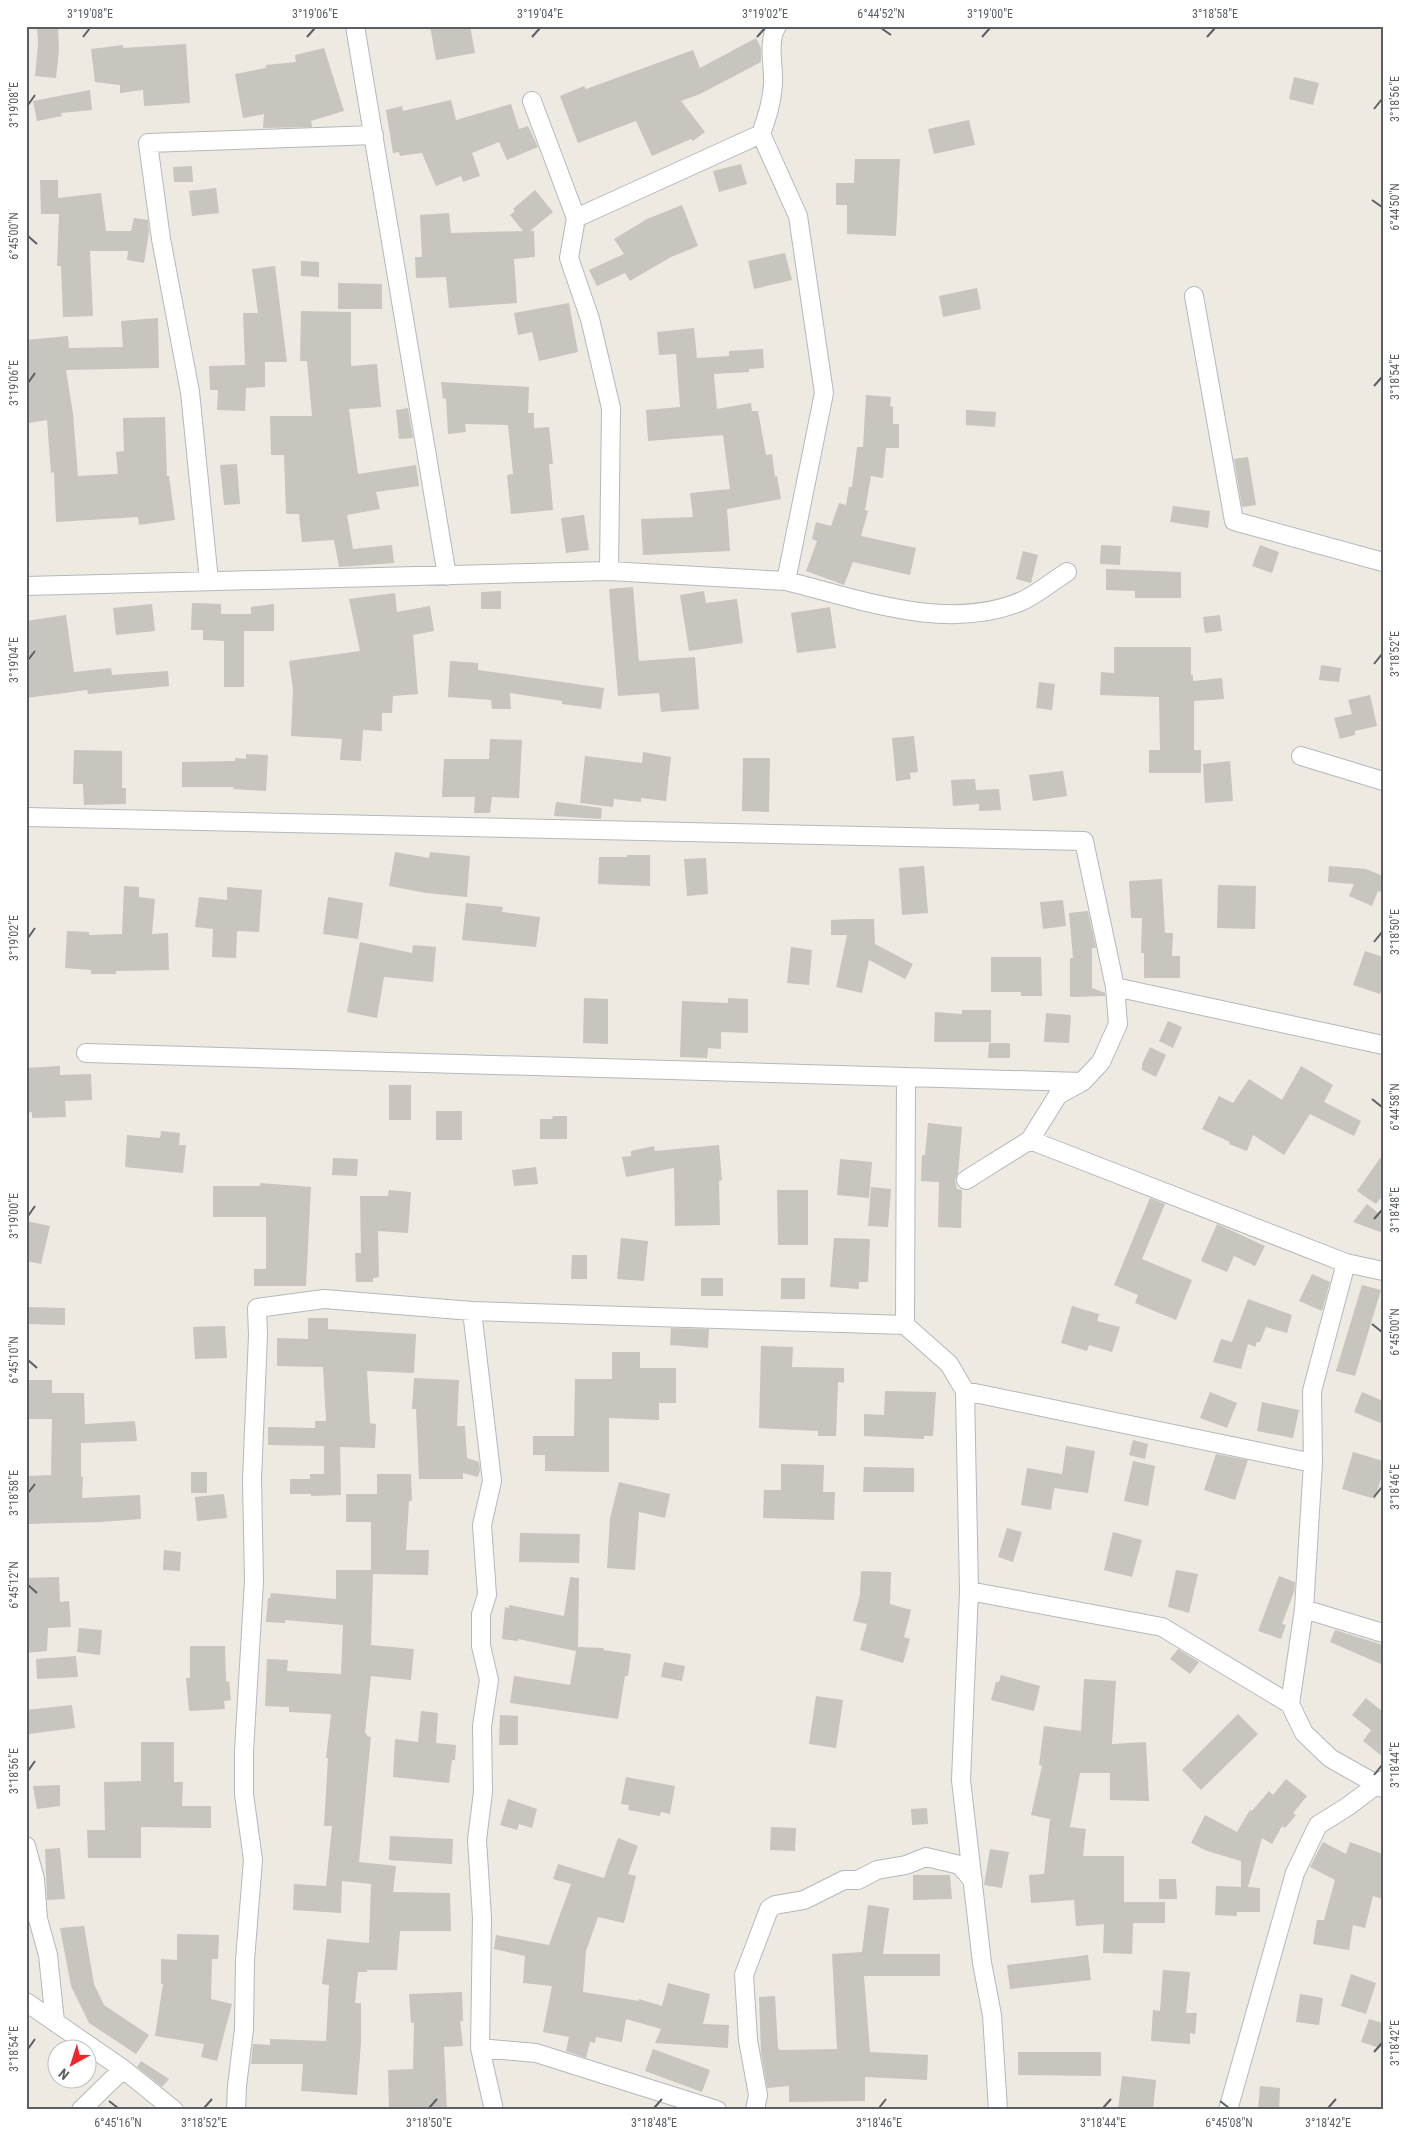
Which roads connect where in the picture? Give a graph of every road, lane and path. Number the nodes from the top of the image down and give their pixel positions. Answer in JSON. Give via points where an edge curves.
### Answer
{"nodes":[{"id":1,"x":355,"y":26,"type":"edge"},
{"id":2,"x":777,"y":26,"type":"edge"},
{"id":3,"x":532,"y":101,"type":"dead end"},
{"id":4,"x":761,"y":134,"type":"junction"},
{"id":5,"x":374,"y":135,"type":"junction"},
{"id":6,"x":576,"y":218,"type":"junction"},
{"id":7,"x":1194,"y":296,"type":"dead end"},
{"id":8,"x":1383,"y":562,"type":"edge"},
{"id":9,"x":610,"y":571,"type":"junction"},
{"id":10,"x":1067,"y":572,"type":"dead end"},
{"id":11,"x":447,"y":576,"type":"junction"},
{"id":12,"x":209,"y":581,"type":"junction"},
{"id":13,"x":786,"y":581,"type":"junction"},
{"id":14,"x":26,"y":586,"type":"edge"},
{"id":15,"x":1301,"y":756,"type":"dead end"},
{"id":16,"x":1383,"y":781,"type":"edge"},
{"id":17,"x":26,"y":816,"type":"edge"},
{"id":18,"x":1115,"y":987,"type":"junction"},
{"id":19,"x":1383,"y":1045,"type":"edge"},
{"id":20,"x":86,"y":1053,"type":"dead end"},
{"id":21,"x":906,"y":1077,"type":"junction"},
{"id":22,"x":1082,"y":1082,"type":"junction"},
{"id":23,"x":1030,"y":1140,"type":"junction"},
{"id":24,"x":966,"y":1180,"type":"dead end"},
{"id":25,"x":1346,"y":1263,"type":"junction"},
{"id":26,"x":1383,"y":1271,"type":"edge"},
{"id":27,"x":472,"y":1311,"type":"junction"},
{"id":28,"x":905,"y":1325,"type":"junction"},
{"id":29,"x":965,"y":1391,"type":"junction"},
{"id":30,"x":1313,"y":1463,"type":"junction"},
{"id":31,"x":969,"y":1591,"type":"junction"},
{"id":32,"x":1304,"y":1609,"type":"junction"},
{"id":33,"x":1383,"y":1633,"type":"edge"},
{"id":34,"x":1290,"y":1704,"type":"junction"},
{"id":35,"x":1381,"y":1785,"type":"edge"},
{"id":36,"x":26,"y":1846,"type":"edge"},
{"id":37,"x":973,"y":1881,"type":"junction"},
{"id":38,"x":26,"y":2002,"type":"edge"},
{"id":39,"x":55,"y":2022,"type":"junction"},
{"id":40,"x":480,"y":2048,"type":"junction"},
{"id":41,"x":123,"y":2069,"type":"junction"},
{"id":42,"x":81,"y":2110,"type":"edge"},
{"id":43,"x":174,"y":2110,"type":"edge"},
{"id":44,"x":236,"y":2110,"type":"edge"},
{"id":45,"x":494,"y":2110,"type":"edge"},
{"id":46,"x":717,"y":2110,"type":"edge"},
{"id":47,"x":755,"y":2110,"type":"edge"},
{"id":48,"x":998,"y":2110,"type":"edge"},
{"id":49,"x":1228,"y":2110,"type":"edge"}],
"edges":[{"from":1,"to":5,"type":"street"},
{"from":2,"to":4,"type":"street","via":[[772,35],[771,106]]},
{"from":3,"to":6,"type":"street"},
{"from":4,"to":6,"type":"street"},
{"from":4,"to":13,"type":"street","via":[[798,216],[824,393]]},
{"from":5,"to":11,"type":"street"},
{"from":5,"to":12,"type":"street","via":[[148,143],[161,239],[190,392]]},
{"from":6,"to":9,"type":"street","via":[[569,258],[590,319],[611,408]]},
{"from":7,"to":8,"type":"street","via":[[1234,521]]},
{"from":9,"to":11,"type":"street"},
{"from":9,"to":13,"type":"street"},
{"from":10,"to":13,"type":"street","via":[[1023,601],[992,611],[946,615],[902,609]]},
{"from":11,"to":12,"type":"street"},
{"from":12,"to":14,"type":"street"},
{"from":15,"to":16,"type":"street"},
{"from":17,"to":18,"type":"street","via":[[1084,842]]},
{"from":18,"to":19,"type":"street"},
{"from":18,"to":22,"type":"street","via":[[1118,1024],[1101,1062]]},
{"from":20,"to":21,"type":"street"},
{"from":21,"to":22,"type":"street"},
{"from":21,"to":28,"type":"street"},
{"from":22,"to":23,"type":"street","via":[[1058,1095]]},
{"from":23,"to":24,"type":"street"},
{"from":23,"to":25,"type":"street"},
{"from":25,"to":26,"type":"street"},
{"from":25,"to":30,"type":"street","via":[[1312,1391]]},
{"from":27,"to":28,"type":"street"},
{"from":27,"to":40,"type":"street","via":[[492,1481],[482,1525],[487,1595],[481,1614],[480,1646],[489,1680],[482,1726],[483,1792],[478,1840],[482,1918]]},
{"from":27,"to":44,"type":"street","via":[[324,1299],[257,1308],[252,1479],[254,1581],[244,1752],[244,1794],[253,1860]]},
{"from":28,"to":29,"type":"street","via":[[949,1364]]},
{"from":29,"to":30,"type":"street"},
{"from":29,"to":31,"type":"street"},
{"from":30,"to":32,"type":"street"},
{"from":31,"to":34,"type":"street","via":[[1162,1627]]},
{"from":31,"to":37,"type":"street","via":[[960,1780]]},
{"from":32,"to":33,"type":"street"},
{"from":32,"to":34,"type":"street"},
{"from":34,"to":35,"type":"street","via":[[1304,1733],[1330,1758]]},
{"from":35,"to":49,"type":"street","via":[[1318,1825],[1295,1873]]},
{"from":36,"to":39,"type":"street","via":[[35,1879],[38,1919],[48,1956]]},
{"from":37,"to":47,"type":"street","via":[[960,1865],[926,1857],[877,1870],[858,1880],[844,1880],[804,1900],[769,1909],[744,1975],[748,2040],[758,2095]]},
{"from":37,"to":48,"type":"street","via":[[982,1963],[992,2015]]},
{"from":38,"to":39,"type":"street"},
{"from":39,"to":41,"type":"street"},
{"from":40,"to":45,"type":"street"},
{"from":40,"to":46,"type":"street","via":[[536,2053]]},
{"from":41,"to":42,"type":"street"},
{"from":41,"to":43,"type":"street"}]}
